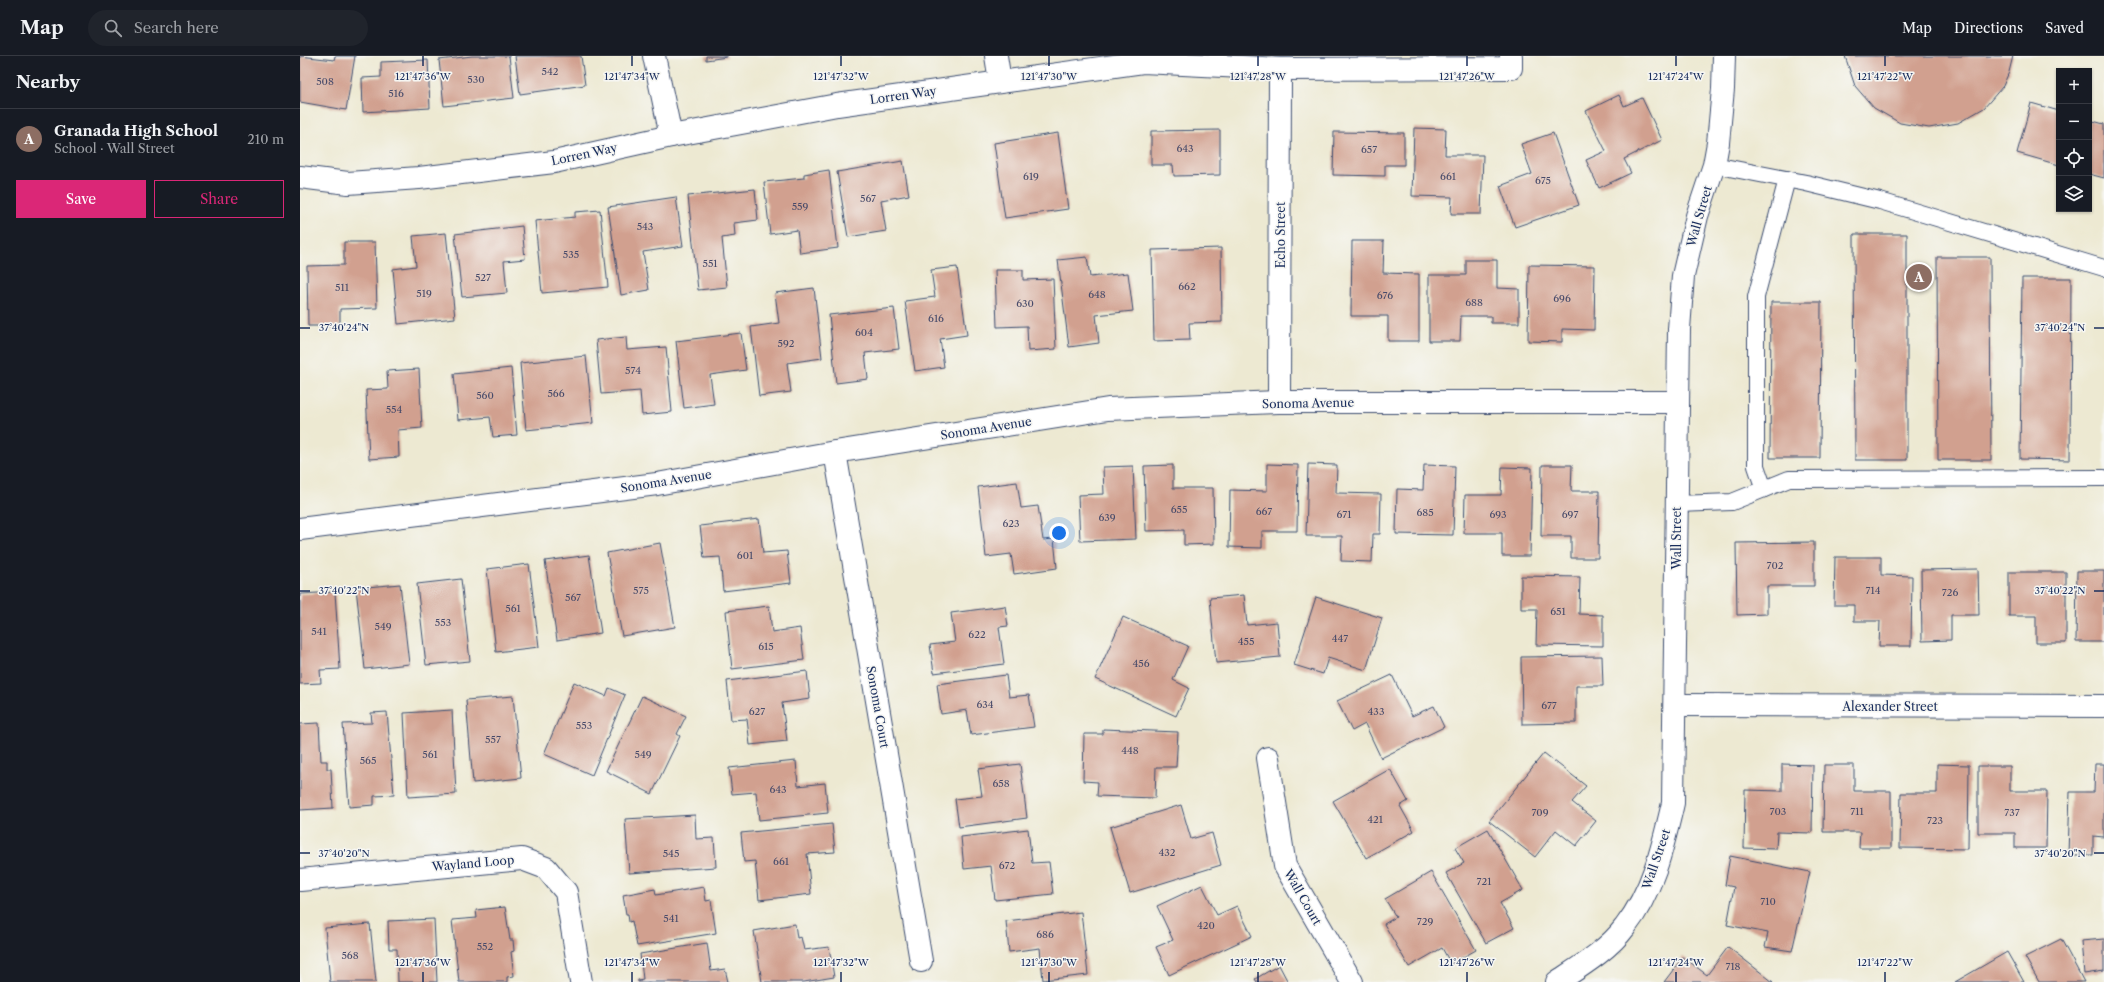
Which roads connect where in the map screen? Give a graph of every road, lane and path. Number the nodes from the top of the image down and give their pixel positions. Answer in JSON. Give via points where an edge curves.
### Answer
{"nodes":[{"id":1,"x":654,"y":56,"type":"edge"},
{"id":2,"x":996,"y":56,"type":"edge"},
{"id":3,"x":1724,"y":56,"type":"edge"},
{"id":4,"x":1511,"y":62,"type":"edge"},
{"id":5,"x":1280,"y":68,"type":"junction"},
{"id":6,"x":1000,"y":81,"type":"junction"},
{"id":7,"x":671,"y":136,"type":"junction"},
{"id":8,"x":1714,"y":165,"type":"junction"},
{"id":9,"x":300,"y":177,"type":"edge"},
{"id":10,"x":1787,"y":179,"type":"junction"},
{"id":11,"x":2104,"y":268,"type":"edge"},
{"id":12,"x":1279,"y":402,"type":"junction"},
{"id":13,"x":1677,"y":402,"type":"junction"},
{"id":14,"x":835,"y":452,"type":"junction"},
{"id":15,"x":2104,"y":478,"type":"edge"},
{"id":16,"x":1764,"y":489,"type":"junction"},
{"id":17,"x":1677,"y":504,"type":"junction"},
{"id":18,"x":300,"y":529,"type":"edge"},
{"id":19,"x":1675,"y":705,"type":"junction"},
{"id":20,"x":2104,"y":706,"type":"edge"},
{"id":21,"x":1268,"y":758,"type":"dead end"},
{"id":22,"x":300,"y":880,"type":"edge"},
{"id":23,"x":921,"y":961,"type":"dead end"},
{"id":24,"x":581,"y":982,"type":"edge"},
{"id":25,"x":1352,"y":982,"type":"edge"},
{"id":26,"x":1557,"y":982,"type":"edge"}],
"edges":[{"from":1,"to":7,"type":"street"},
{"from":2,"to":6,"type":"street"},
{"from":3,"to":8,"type":"street","name":"Wall Street","via":[[1719,136]]},
{"from":4,"to":5,"type":"street","name":"Lorren Way"},
{"from":5,"to":6,"type":"street","name":"Lorren Way","via":[[1142,62]]},
{"from":5,"to":12,"type":"street","name":"Echo Street"},
{"from":6,"to":7,"type":"street","name":"Lorren Way","via":[[837,105]]},
{"from":7,"to":9,"type":"street","name":"Lorren Way","via":[[554,162],[419,178],[348,183]]},
{"from":8,"to":10,"type":"lane"},
{"from":8,"to":13,"type":"street","name":"Wall Street","via":[[1697,216],[1683,276]]},
{"from":10,"to":11,"type":"lane","via":[[1880,201]]},
{"from":10,"to":16,"type":"lane","via":[[1756,297],[1756,466]]},
{"from":12,"to":13,"type":"street","name":"Sonoma Avenue"},
{"from":12,"to":14,"type":"street","name":"Sonoma Avenue","via":[[1108,408]]},
{"from":13,"to":17,"type":"street","name":"Wall Street"},
{"from":14,"to":18,"type":"street","name":"Sonoma Avenue","via":[[657,484]]},
{"from":14,"to":23,"type":"street","name":"Sonoma Court"},
{"from":15,"to":16,"type":"lane","via":[[1789,478]]},
{"from":16,"to":17,"type":"lane","via":[[1732,502]]},
{"from":17,"to":19,"type":"street","name":"Wall Street"},
{"from":19,"to":20,"type":"street","name":"Alexander Street"},
{"from":19,"to":26,"type":"street","name":"Wall Street","via":[[1673,803],[1663,847],[1648,888],[1625,927],[1592,959]]},
{"from":21,"to":25,"type":"street","name":"Wall Court","via":[[1285,866]]},
{"from":22,"to":24,"type":"street","name":"Wayland Loop","via":[[522,859],[546,868],[566,892]]}]}
